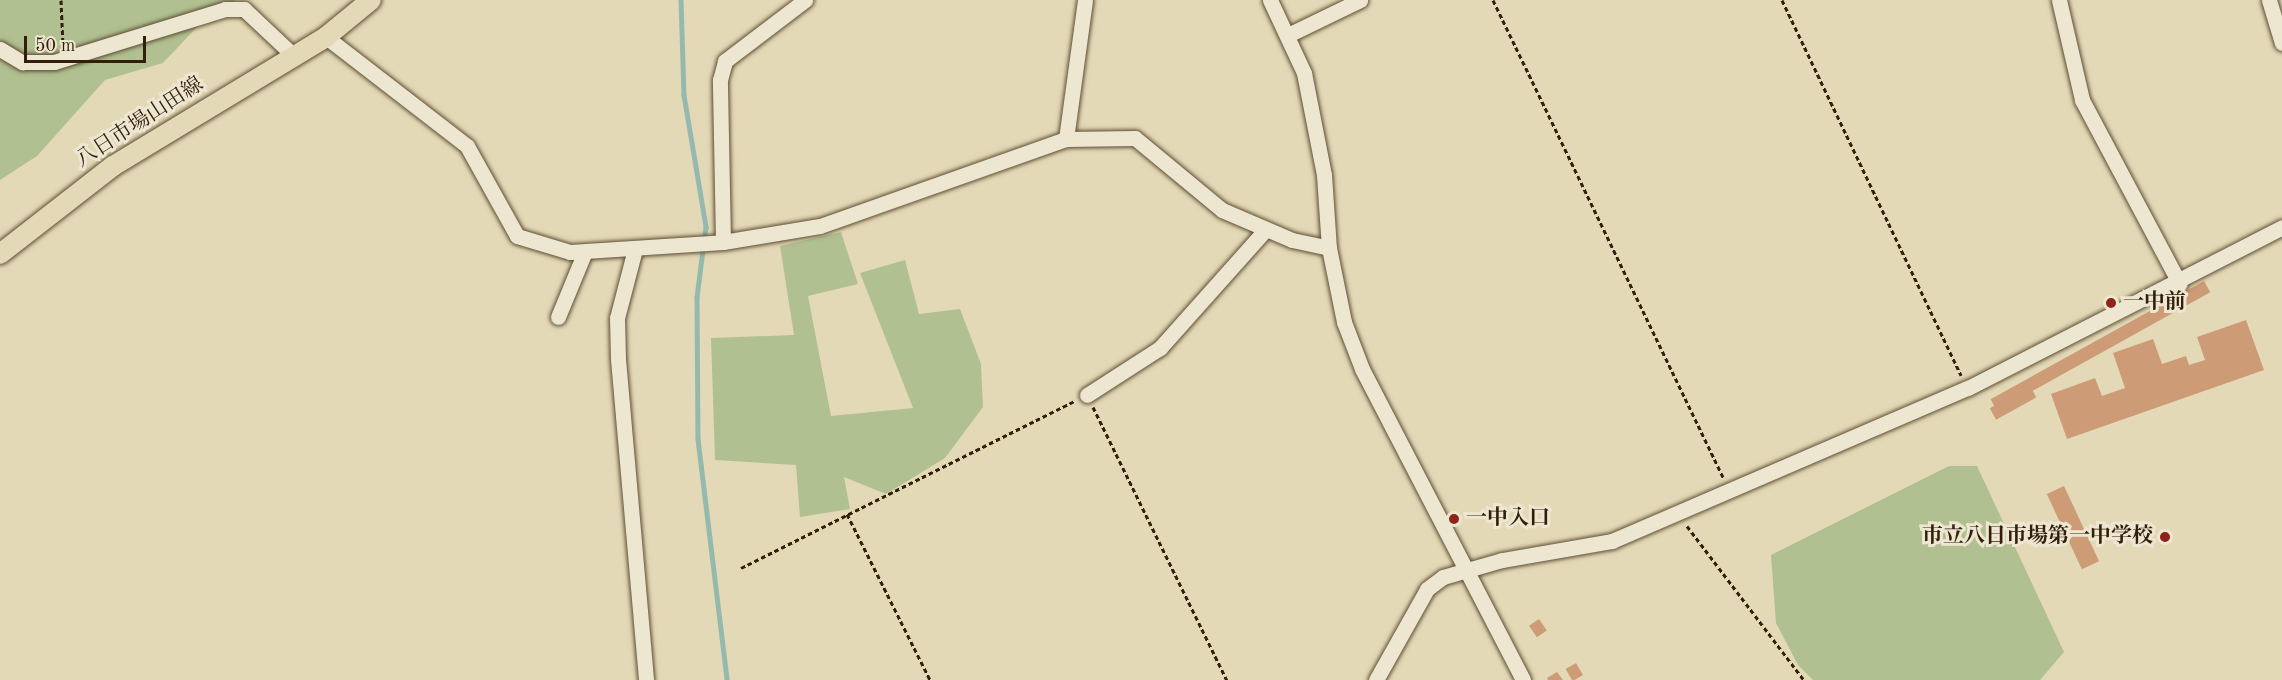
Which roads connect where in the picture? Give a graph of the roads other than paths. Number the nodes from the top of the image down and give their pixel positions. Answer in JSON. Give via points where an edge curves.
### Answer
{"nodes":[{"id":1,"x":370,"y":0,"type":"edge"},
{"id":2,"x":805,"y":0,"type":"edge"},
{"id":3,"x":1085,"y":0,"type":"edge"},
{"id":4,"x":1270,"y":0,"type":"edge"},
{"id":5,"x":1360,"y":0,"type":"edge"},
{"id":6,"x":2059,"y":0,"type":"edge"},
{"id":7,"x":2269,"y":0,"type":"edge"},
{"id":8,"x":1290,"y":34,"type":"junction"},
{"id":9,"x":326,"y":37,"type":"junction"},
{"id":10,"x":2281,"y":38,"type":"edge"},
{"id":11,"x":0,"y":49,"type":"edge"},
{"id":12,"x":293,"y":55,"type":"junction"},
{"id":13,"x":1066,"y":139,"type":"junction"},
{"id":14,"x":2282,"y":227,"type":"edge"},
{"id":15,"x":1265,"y":230,"type":"junction"},
{"id":16,"x":723,"y":242,"type":"junction"},
{"id":17,"x":1329,"y":248,"type":"junction"},
{"id":18,"x":635,"y":249,"type":"junction"},
{"id":19,"x":0,"y":254,"type":"edge"},
{"id":20,"x":584,"y":254,"type":"junction"},
{"id":21,"x":2180,"y":284,"type":"junction"},
{"id":22,"x":558,"y":317,"type":"dead end"},
{"id":23,"x":1087,"y":395,"type":"road end"},
{"id":24,"x":1466,"y":571,"type":"junction"},
{"id":25,"x":646,"y":680,"type":"edge"},
{"id":26,"x":1376,"y":680,"type":"edge"},
{"id":27,"x":1523,"y":680,"type":"edge"}],
"edges":[{"from":1,"to":9,"type":"main road","name":"八日市場山田線"},
{"from":2,"to":16,"type":"street","via":[[726,62],[720,80]]},
{"from":3,"to":13,"type":"street"},
{"from":4,"to":8,"type":"street"},
{"from":5,"to":8,"type":"street"},
{"from":6,"to":21,"type":"street","via":[[2082,100]]},
{"from":7,"to":10,"type":"street"},
{"from":8,"to":17,"type":"street","via":[[1314,115]]},
{"from":9,"to":12,"type":"main road","name":"八日市場山田線"},
{"from":9,"to":20,"type":"street","via":[[467,146],[517,236]]},
{"from":11,"to":12,"type":"street","via":[[22,62],[64,59],[225,9],[244,9]]},
{"from":12,"to":19,"type":"main road","name":"八日市場山田線","via":[[113,166]]},
{"from":13,"to":15,"type":"street","via":[[1144,141],[1222,210]]},
{"from":13,"to":16,"type":"street","via":[[880,208],[820,226]]},
{"from":14,"to":21,"type":"street"},
{"from":15,"to":17,"type":"street"},
{"from":15,"to":23,"type":"street","via":[[1160,348]]},
{"from":16,"to":18,"type":"street"},
{"from":17,"to":24,"type":"street","via":[[1344,322],[1362,369]]},
{"from":18,"to":20,"type":"street"},
{"from":18,"to":25,"type":"street","via":[[617,318],[618,358]]},
{"from":20,"to":22,"type":"street"},
{"from":21,"to":24,"type":"street","via":[[2112,310],[1968,388],[1612,541]]},
{"from":24,"to":26,"type":"street","via":[[1427,589]]},
{"from":24,"to":27,"type":"street"}]}
